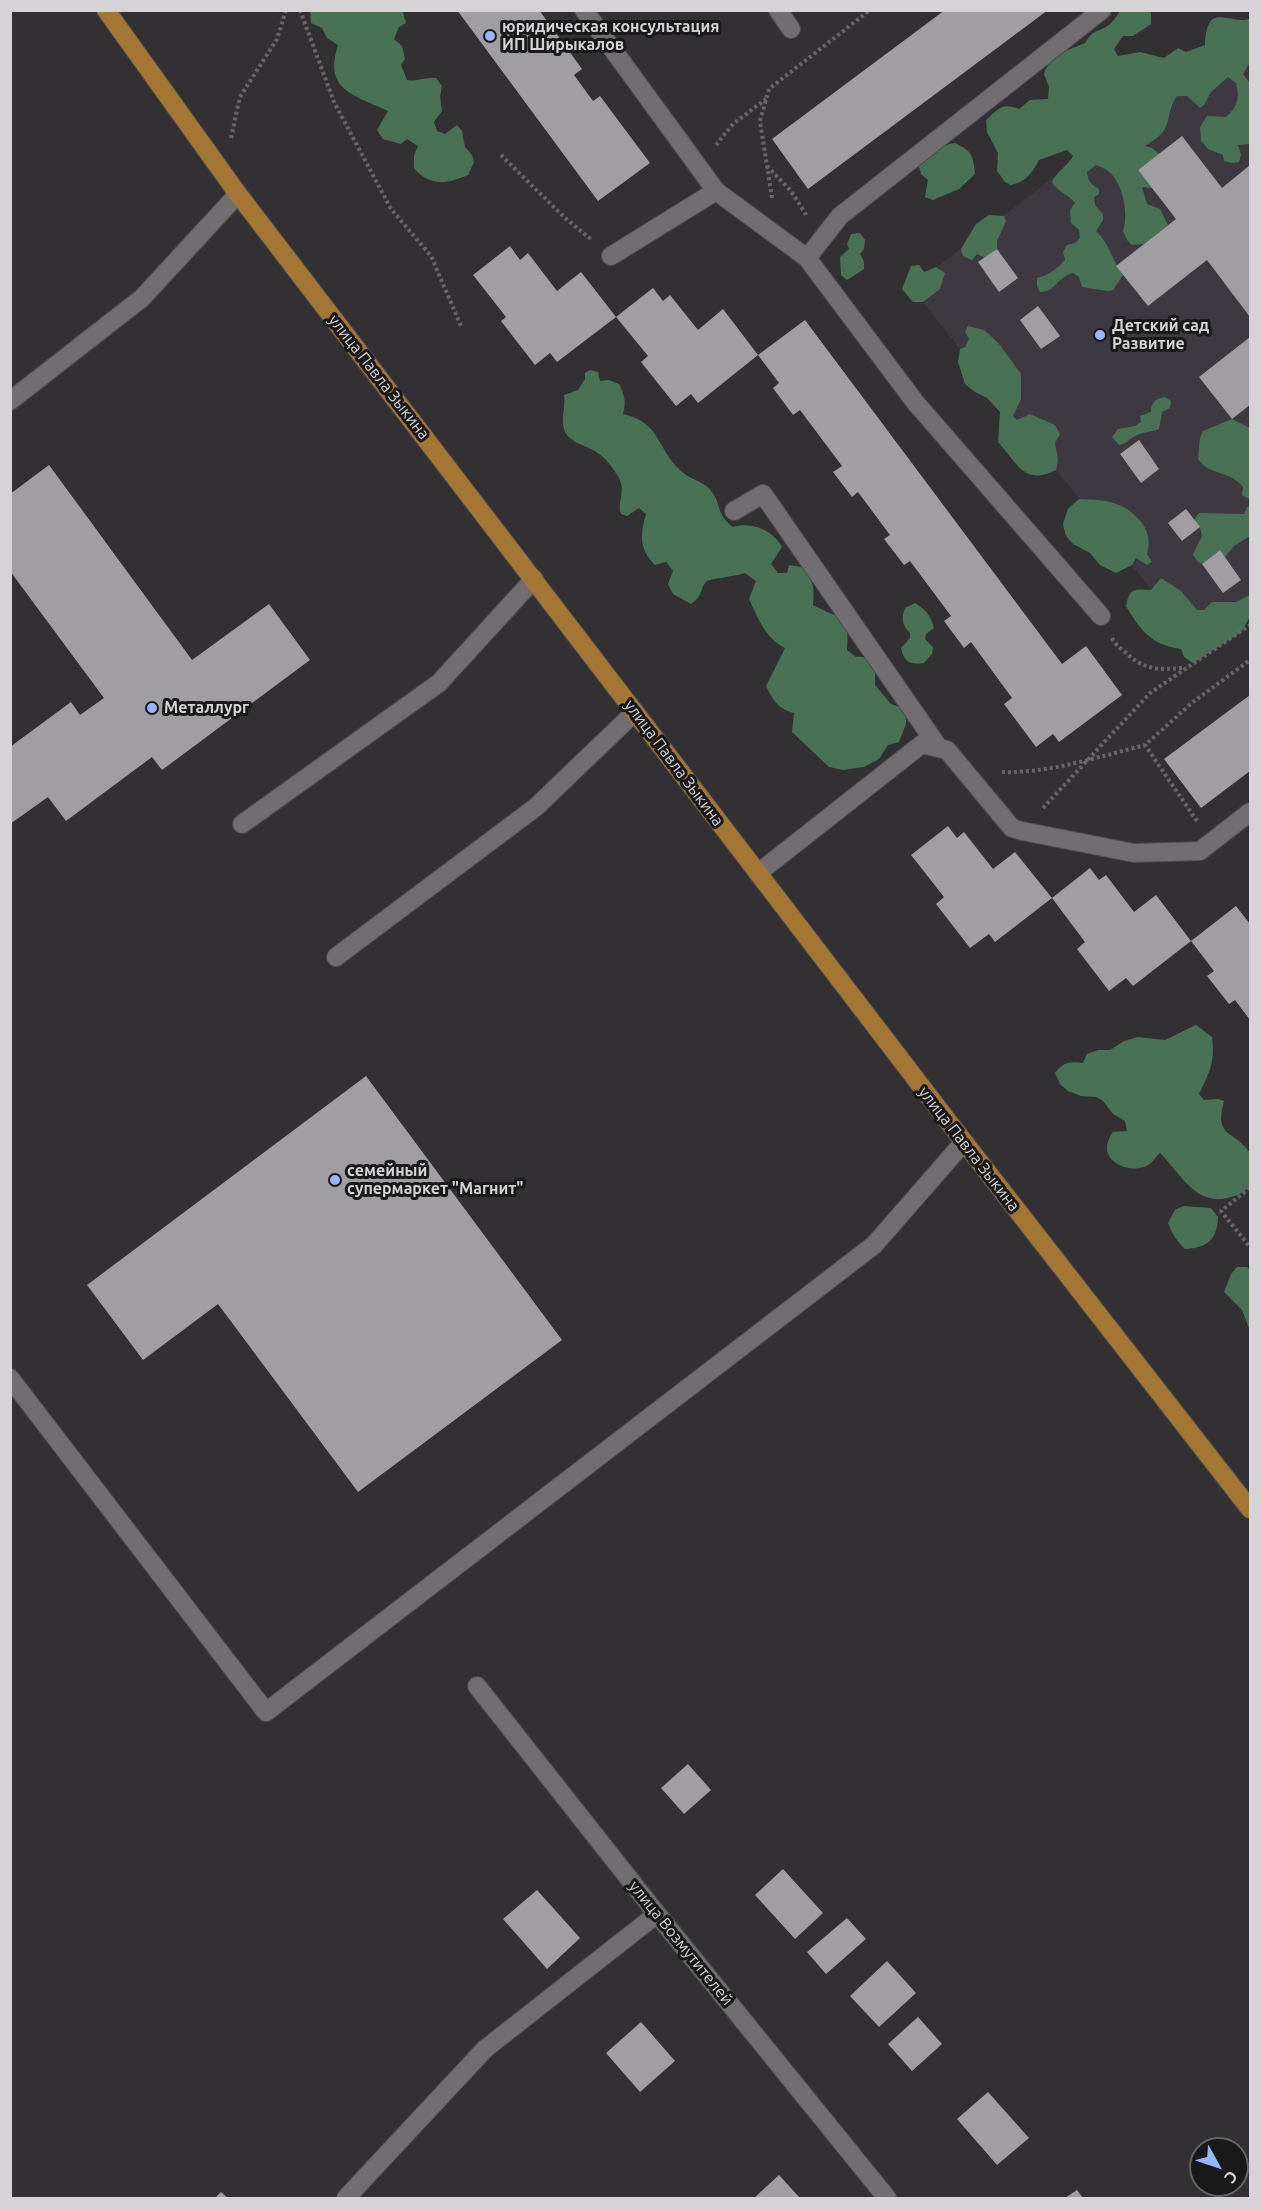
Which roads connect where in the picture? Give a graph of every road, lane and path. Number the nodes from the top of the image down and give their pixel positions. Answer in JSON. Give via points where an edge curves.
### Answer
{"nodes":[{"id":1,"x":106,"y":10,"type":"edge"},
{"id":2,"x":286,"y":10,"type":"edge"},
{"id":3,"x":300,"y":10,"type":"edge"},
{"id":4,"x":584,"y":10,"type":"edge"},
{"id":5,"x":778,"y":10,"type":"edge"},
{"id":6,"x":870,"y":10,"type":"edge"},
{"id":7,"x":1102,"y":10,"type":"edge"},
{"id":8,"x":791,"y":28,"type":"dead end"},
{"id":9,"x":766,"y":99,"type":"junction"},
{"id":10,"x":501,"y":156,"type":"dead end"},
{"id":11,"x":766,"y":166,"type":"junction"},
{"id":12,"x":222,"y":172,"type":"junction"},
{"id":13,"x":704,"y":175,"type":"junction"},
{"id":14,"x":716,"y":191,"type":"junction"},
{"id":15,"x":238,"y":194,"type":"junction"},
{"id":16,"x":780,"y":238,"type":"junction"},
{"id":17,"x":821,"y":240,"type":"junction"},
{"id":18,"x":611,"y":256,"type":"joint"},
{"id":19,"x":807,"y":258,"type":"junction"},
{"id":20,"x":460,"y":326,"type":"dead end"},
{"id":21,"x":10,"y":401,"type":"edge"},
{"id":22,"x":734,"y":511,"type":"dead end"},
{"id":23,"x":534,"y":579,"type":"junction"},
{"id":24,"x":1101,"y":616,"type":"joint"},
{"id":25,"x":1251,"y":625,"type":"edge"},
{"id":26,"x":1251,"y":660,"type":"edge"},
{"id":27,"x":1185,"y":668,"type":"junction"},
{"id":28,"x":635,"y":712,"type":"junction"},
{"id":29,"x":1145,"y":745,"type":"junction"},
{"id":30,"x":939,"y":748,"type":"junction"},
{"id":31,"x":1089,"y":760,"type":"junction"},
{"id":32,"x":964,"y":771,"type":"junction"},
{"id":33,"x":1251,"y":812,"type":"edge"},
{"id":34,"x":242,"y":824,"type":"dead end"},
{"id":35,"x":1022,"y":831,"type":"junction"},
{"id":36,"x":1211,"y":842,"type":"junction"},
{"id":37,"x":758,"y":873,"type":"junction"},
{"id":38,"x":336,"y":957,"type":"dead end"},
{"id":39,"x":964,"y":1143,"type":"junction"},
{"id":40,"x":1251,"y":1188,"type":"edge"},
{"id":41,"x":1251,"y":1246,"type":"edge"},
{"id":42,"x":10,"y":1378,"type":"edge"},
{"id":43,"x":1251,"y":1509,"type":"edge"},
{"id":44,"x":477,"y":1686,"type":"dead end"},
{"id":45,"x":657,"y":1914,"type":"junction"},
{"id":46,"x":346,"y":2199,"type":"edge"},
{"id":47,"x":887,"y":2199,"type":"edge"}],
"edges":[{"from":1,"to":12,"type":"main road","name":"улица Павла Зыкина"},
{"from":2,"to":12,"type":"path","via":[[277,39],[240,97]]},
{"from":3,"to":20,"type":"path","via":[[334,102],[391,209],[431,256]]},
{"from":4,"to":13,"type":"street"},
{"from":5,"to":8,"type":"street"},
{"from":6,"to":9,"type":"path","via":[[769,89]]},
{"from":7,"to":17,"type":"street","via":[[840,216]]},
{"from":9,"to":11,"type":"path","via":[[760,121]]},
{"from":9,"to":13,"type":"path","via":[[733,124],[708,155]]},
{"from":10,"to":18,"type":"path"},
{"from":11,"to":16,"type":"path"},
{"from":11,"to":17,"type":"path","via":[[791,191]]},
{"from":12,"to":15,"type":"main road","name":"улица Павла Зыкина"},
{"from":13,"to":14,"type":"street"},
{"from":14,"to":16,"type":"street"},
{"from":14,"to":18,"type":"street"},
{"from":15,"to":21,"type":"street","via":[[142,298]]},
{"from":15,"to":23,"type":"main road","name":"улица Павла Зыкина"},
{"from":16,"to":19,"type":"street"},
{"from":17,"to":19,"type":"street"},
{"from":19,"to":24,"type":"street","via":[[915,402]]},
{"from":22,"to":30,"type":"street","via":[[763,494]]},
{"from":23,"to":28,"type":"main road","name":"улица Павла Зыкина"},
{"from":23,"to":34,"type":"street","via":[[439,683]]},
{"from":24,"to":27,"type":"path","via":[[1114,643],[1138,664]]},
{"from":25,"to":27,"type":"path"},
{"from":26,"to":29,"type":"path","via":[[1193,702]]},
{"from":27,"to":31,"type":"path","via":[[1149,693]]},
{"from":28,"to":37,"type":"main road","name":"улица Павла Зыкина"},
{"from":28,"to":38,"type":"street","via":[[536,807]]},
{"from":29,"to":31,"type":"path"},
{"from":29,"to":36,"type":"path"},
{"from":30,"to":32,"type":"street","via":[[947,750]]},
{"from":30,"to":37,"type":"street","via":[[922,744]]},
{"from":31,"to":32,"type":"path","via":[[1018,773]]},
{"from":31,"to":35,"type":"path"},
{"from":32,"to":35,"type":"street","via":[[1012,828]]},
{"from":33,"to":36,"type":"street"},
{"from":35,"to":36,"type":"street","via":[[1134,853],[1200,851]]},
{"from":37,"to":39,"type":"main road","name":"улица Павла Зыкина"},
{"from":39,"to":42,"type":"street","via":[[874,1245],[266,1712]]},
{"from":39,"to":43,"type":"main road","name":"улица Павла Зыкина"},
{"from":40,"to":41,"type":"path","via":[[1221,1211]]},
{"from":44,"to":45,"type":"street","name":"улица Возмутителей"},
{"from":45,"to":46,"type":"street","via":[[485,2049]]},
{"from":45,"to":47,"type":"street","name":"улица Возмутителей"}]}
